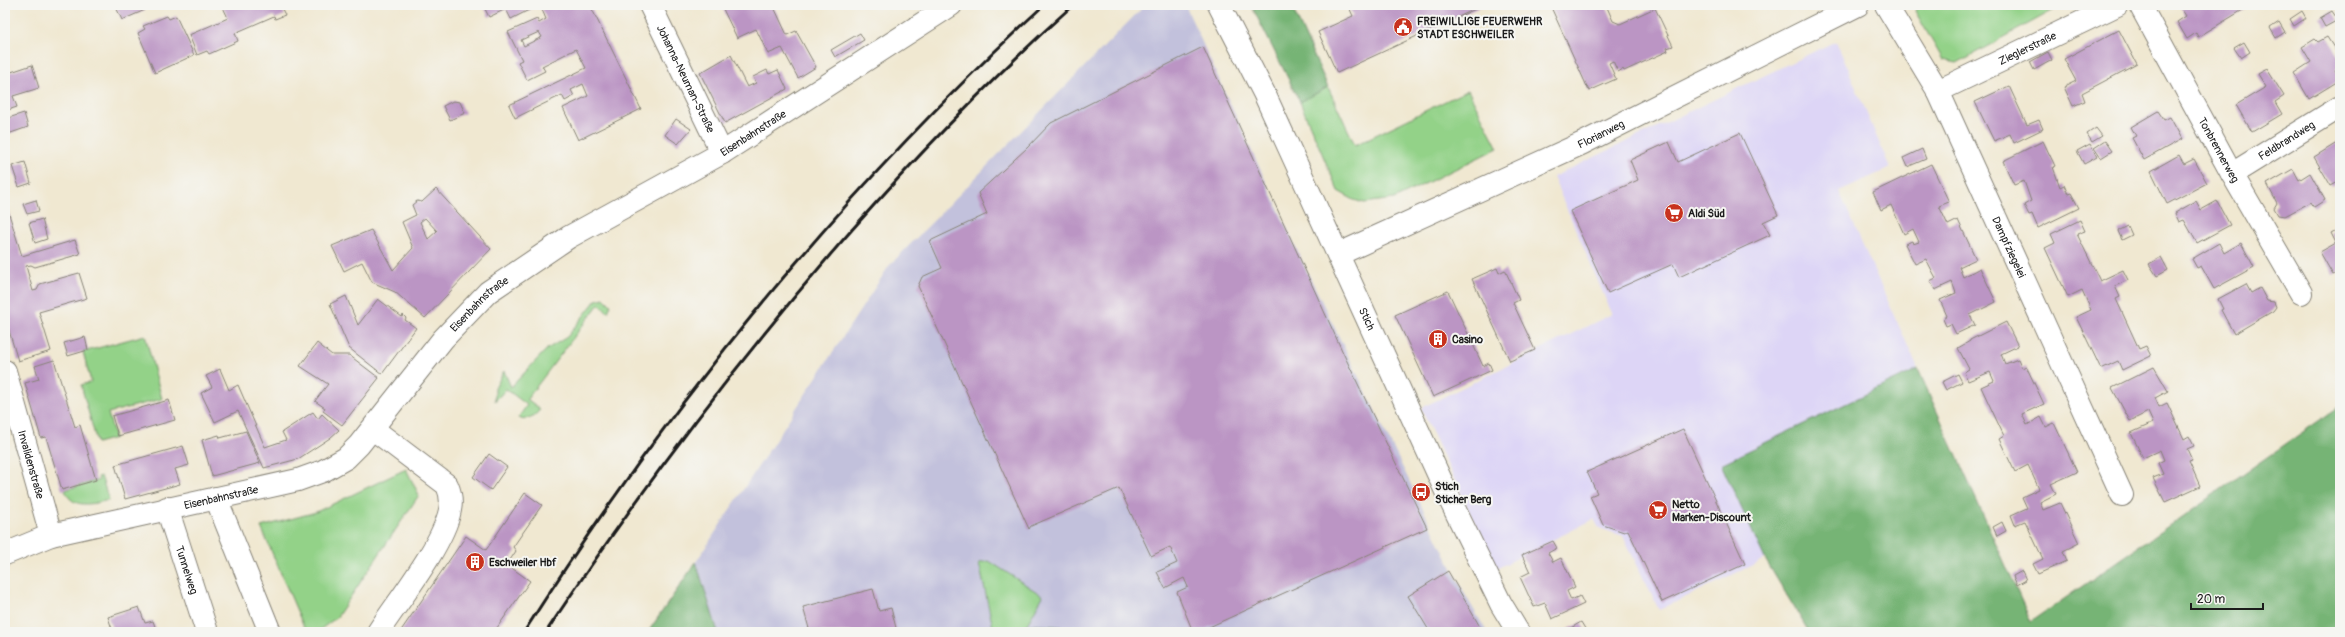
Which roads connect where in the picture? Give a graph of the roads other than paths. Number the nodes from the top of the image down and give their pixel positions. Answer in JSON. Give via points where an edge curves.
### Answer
{"nodes":[{"id":1,"x":650,"y":5,"type":"edge"},
{"id":2,"x":951,"y":5,"type":"edge"},
{"id":3,"x":1219,"y":5,"type":"edge"},
{"id":4,"x":1858,"y":5,"type":"edge"},
{"id":5,"x":1886,"y":5,"type":"edge"},
{"id":6,"x":2117,"y":5,"type":"edge"},
{"id":7,"x":2140,"y":5,"type":"edge"},
{"id":8,"x":1938,"y":91,"type":"junction"},
{"id":9,"x":2340,"y":107,"type":"edge"},
{"id":10,"x":722,"y":153,"type":"junction"},
{"id":11,"x":2232,"y":174,"type":"junction"},
{"id":12,"x":1339,"y":254,"type":"junction"},
{"id":13,"x":2301,"y":293,"type":"dead end"},
{"id":14,"x":5,"y":371,"type":"edge"},
{"id":15,"x":373,"y":429,"type":"junction"},
{"id":16,"x":2122,"y":495,"type":"dead end"},
{"id":17,"x":216,"y":498,"type":"junction"},
{"id":18,"x":167,"y":508,"type":"junction"},
{"id":19,"x":51,"y":536,"type":"junction"},
{"id":20,"x":5,"y":554,"type":"edge"},
{"id":21,"x":208,"y":632,"type":"edge"},
{"id":22,"x":270,"y":632,"type":"edge"},
{"id":23,"x":378,"y":632,"type":"edge"},
{"id":24,"x":1518,"y":632,"type":"edge"}],
"edges":[{"from":1,"to":10,"type":"street","name":"Johanna-Neuman-Straße"},
{"from":2,"to":10,"type":"street","name":"Eisenbahnstraße"},
{"from":3,"to":12,"type":"street","name":"Stich","via":[[1264,93]]},
{"from":4,"to":12,"type":"street","name":"Florianweg","via":[[1583,143]]},
{"from":5,"to":8,"type":"street","name":"Dampfziegelei"},
{"from":6,"to":8,"type":"street","name":"Zieglerstraße"},
{"from":7,"to":11,"type":"street","name":"Tonbrennerweg"},
{"from":8,"to":16,"type":"street","name":"Dampfziegelei"},
{"from":9,"to":11,"type":"street","name":"Feldbrandweg"},
{"from":10,"to":15,"type":"street","name":"Eisenbahnstraße","via":[[569,237],[488,292],[443,339]]},
{"from":11,"to":13,"type":"street","name":"Tonbrennerweg"},
{"from":12,"to":24,"type":"street","name":"Stich","via":[[1450,500],[1501,604]]},
{"from":14,"to":19,"type":"street","name":"Invalidenstraße"},
{"from":15,"to":17,"type":"street","name":"Eisenbahnstraße","via":[[346,458],[323,471],[298,480]]},
{"from":15,"to":23,"type":"street","via":[[448,485],[451,496],[450,510],[440,537]]},
{"from":17,"to":18,"type":"street","name":"Eisenbahnstraße"},
{"from":17,"to":22,"type":"street"},
{"from":18,"to":19,"type":"street","name":"Eisenbahnstraße"},
{"from":18,"to":21,"type":"street","name":"Tunnelweg"},
{"from":19,"to":20,"type":"street","name":"Eisenbahnstraße"}]}
